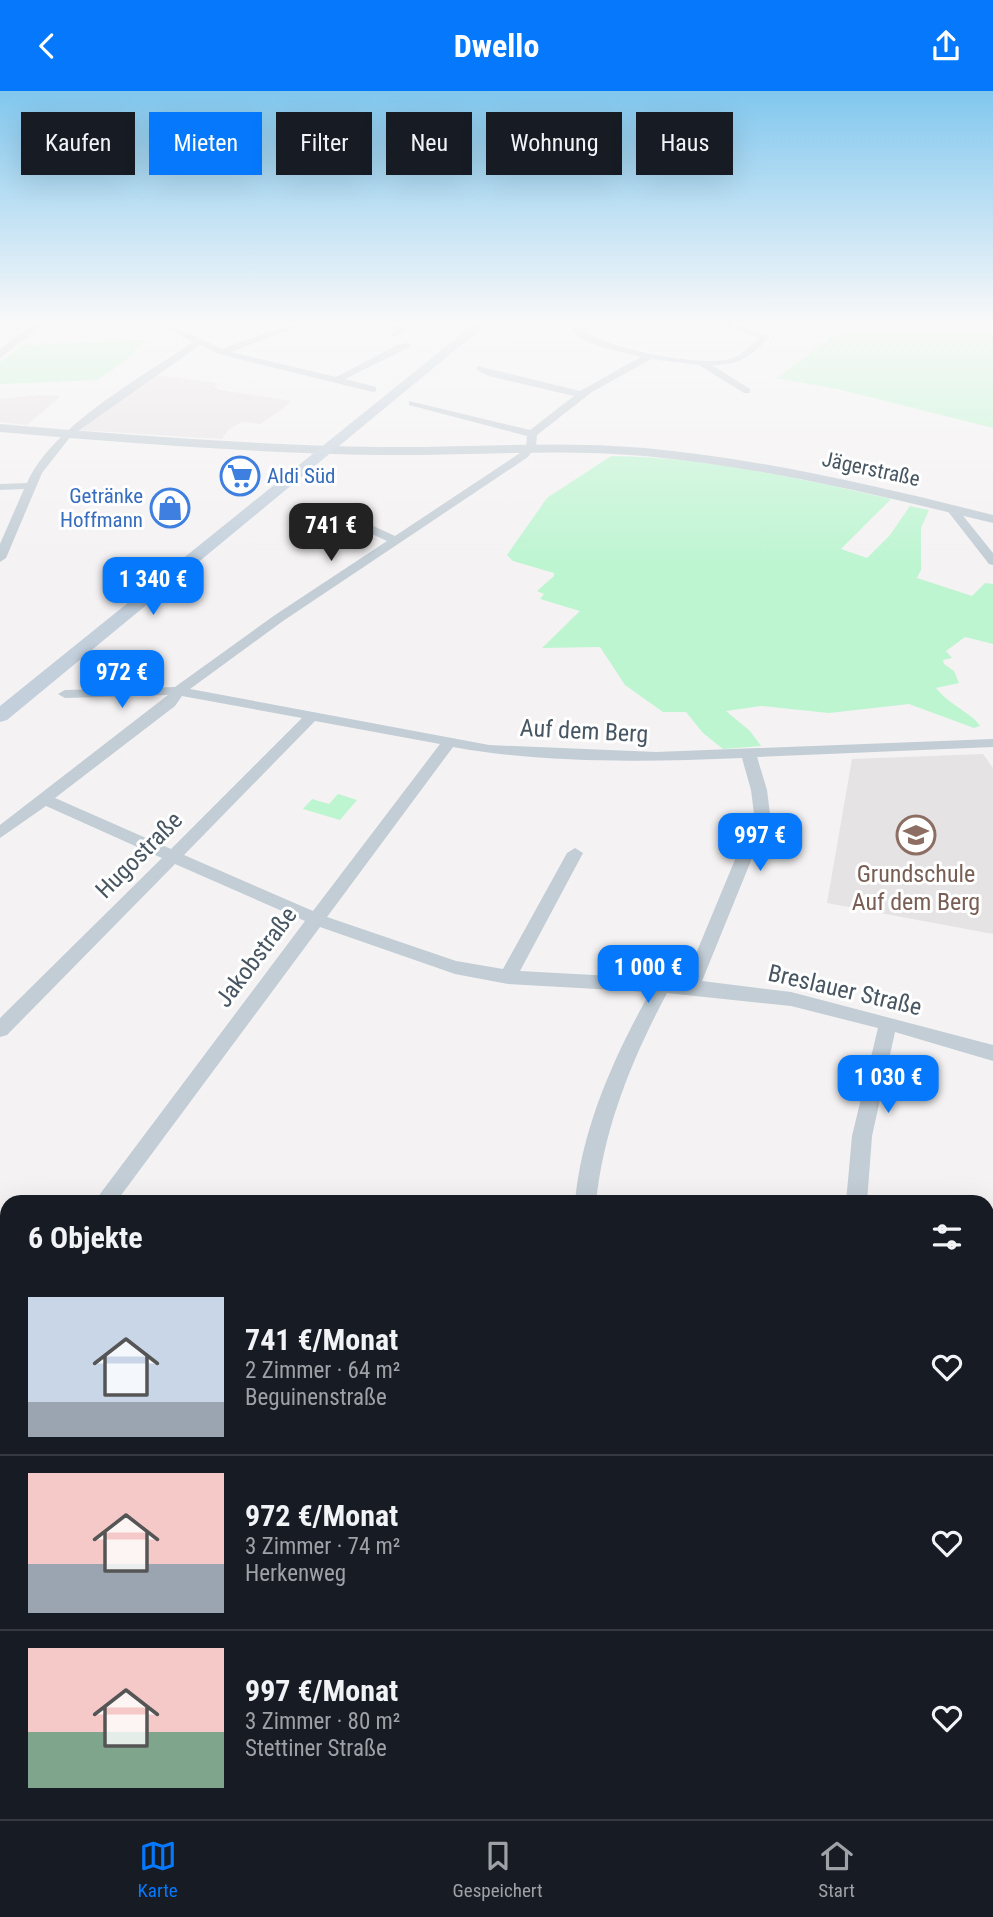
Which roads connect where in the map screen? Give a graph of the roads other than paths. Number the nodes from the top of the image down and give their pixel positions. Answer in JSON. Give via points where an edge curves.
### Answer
{"nodes":[{"id":1,"x":111,"y":404,"type":"edge"},
{"id":2,"x":384,"y":404,"type":"edge"},
{"id":3,"x":414,"y":404,"type":"edge"},
{"id":4,"x":569,"y":404,"type":"edge"},
{"id":5,"x":362,"y":422,"type":"junction"},
{"id":6,"x":0,"y":428,"type":"edge"},
{"id":7,"x":67,"y":434,"type":"junction"},
{"id":8,"x":532,"y":440,"type":"junction"},
{"id":9,"x":277,"y":447,"type":"junction"},
{"id":10,"x":329,"y":449,"type":"junction"},
{"id":11,"x":383,"y":451,"type":"junction"},
{"id":12,"x":301,"y":472,"type":"junction"},
{"id":13,"x":29,"y":486,"type":"junction"},
{"id":14,"x":0,"y":487,"type":"edge"},
{"id":15,"x":952,"y":509,"type":"junction"},
{"id":16,"x":326,"y":515,"type":"junction"},
{"id":17,"x":993,"y":519,"type":"edge"},
{"id":18,"x":352,"y":521,"type":"junction"},
{"id":19,"x":304,"y":539,"type":"dead end"},
{"id":20,"x":394,"y":540,"type":"junction"},
{"id":21,"x":1,"y":554,"type":"edge"},
{"id":22,"x":993,"y":561,"type":"edge"},
{"id":23,"x":178,"y":691,"type":"junction"},
{"id":24,"x":65,"y":694,"type":"dead end"},
{"id":25,"x":313,"y":715,"type":"junction"},
{"id":26,"x":0,"y":716,"type":"edge"},
{"id":27,"x":448,"y":743,"type":"junction"},
{"id":28,"x":993,"y":743,"type":"edge"},
{"id":29,"x":748,"y":753,"type":"junction"},
{"id":30,"x":44,"y":799,"type":"junction"},
{"id":31,"x":0,"y":833,"type":"edge"},
{"id":32,"x":576,"y":853,"type":"dead end"},
{"id":33,"x":172,"y":856,"type":"junction"},
{"id":34,"x":315,"y":919,"type":"junction"},
{"id":35,"x":508,"y":977,"type":"junction"},
{"id":36,"x":661,"y":987,"type":"junction"},
{"id":37,"x":691,"y":987,"type":"junction"},
{"id":38,"x":888,"y":1023,"type":"junction"},
{"id":39,"x":0,"y":1030,"type":"edge"},
{"id":40,"x":993,"y":1052,"type":"edge"},
{"id":41,"x":109,"y":1195,"type":"edge"},
{"id":42,"x":585,"y":1195,"type":"edge"},
{"id":43,"x":857,"y":1195,"type":"edge"}],
"edges":[{"from":1,"to":7,"type":"street"},
{"from":2,"to":5,"type":"main road"},
{"from":3,"to":8,"type":"street"},
{"from":4,"to":8,"type":"street"},
{"from":5,"to":9,"type":"street","via":[[316,441]]},
{"from":5,"to":10,"type":"main road"},
{"from":5,"to":11,"type":"street","via":[[356,439]]},
{"from":6,"to":7,"type":"street"},
{"from":7,"to":9,"type":"street"},
{"from":7,"to":13,"type":"street"},
{"from":8,"to":11,"type":"street","name":"Jägerstraße"},
{"from":8,"to":15,"type":"street","name":"Jägerstraße","via":[[740,464]]},
{"from":8,"to":20,"type":"street","via":[[524,455]]},
{"from":9,"to":10,"type":"street"},
{"from":9,"to":12,"type":"street","via":[[297,456]]},
{"from":10,"to":11,"type":"street"},
{"from":10,"to":12,"type":"main road"},
{"from":11,"to":12,"type":"street","via":[[340,458]]},
{"from":12,"to":26,"type":"main road"},
{"from":13,"to":14,"type":"street"},
{"from":13,"to":21,"type":"street"},
{"from":15,"to":17,"type":"street","name":"Jägerstraße"},
{"from":15,"to":22,"type":"street"},
{"from":16,"to":18,"type":"street","via":[[339,514]]},
{"from":16,"to":18,"type":"street","via":[[336,525]]},
{"from":16,"to":19,"type":"street"},
{"from":18,"to":20,"type":"street"},
{"from":20,"to":23,"type":"street"},
{"from":23,"to":24,"type":"street","name":"Auf dem Berg"},
{"from":23,"to":25,"type":"street","name":"Auf dem Berg"},
{"from":23,"to":30,"type":"street","via":[[170,703]]},
{"from":25,"to":27,"type":"street","name":"Auf dem Berg"},
{"from":25,"to":33,"type":"street","name":"Hugostraße"},
{"from":27,"to":29,"type":"street","name":"Auf dem Berg","via":[[656,757]]},
{"from":27,"to":34,"type":"street","name":"Jakobstraße"},
{"from":28,"to":29,"type":"street","name":"Auf dem Berg"},
{"from":29,"to":37,"type":"street","via":[[762,814]]},
{"from":30,"to":31,"type":"street"},
{"from":30,"to":33,"type":"street","name":"Breslauer Straße"},
{"from":32,"to":35,"type":"street"},
{"from":33,"to":34,"type":"street","name":"Breslauer Straße"},
{"from":33,"to":39,"type":"street","name":"Hugostraße"},
{"from":34,"to":35,"type":"street","name":"Breslauer Straße","via":[[455,967]]},
{"from":34,"to":41,"type":"street","name":"Jakobstraße"},
{"from":35,"to":36,"type":"street","name":"Breslauer Straße"},
{"from":36,"to":37,"type":"street","name":"Breslauer Straße"},
{"from":36,"to":42,"type":"street","via":[[621,1069]]},
{"from":37,"to":38,"type":"street","name":"Breslauer Straße","via":[[792,999]]},
{"from":38,"to":40,"type":"street","name":"Breslauer Straße"},
{"from":38,"to":43,"type":"street","via":[[862,1136]]}]}
